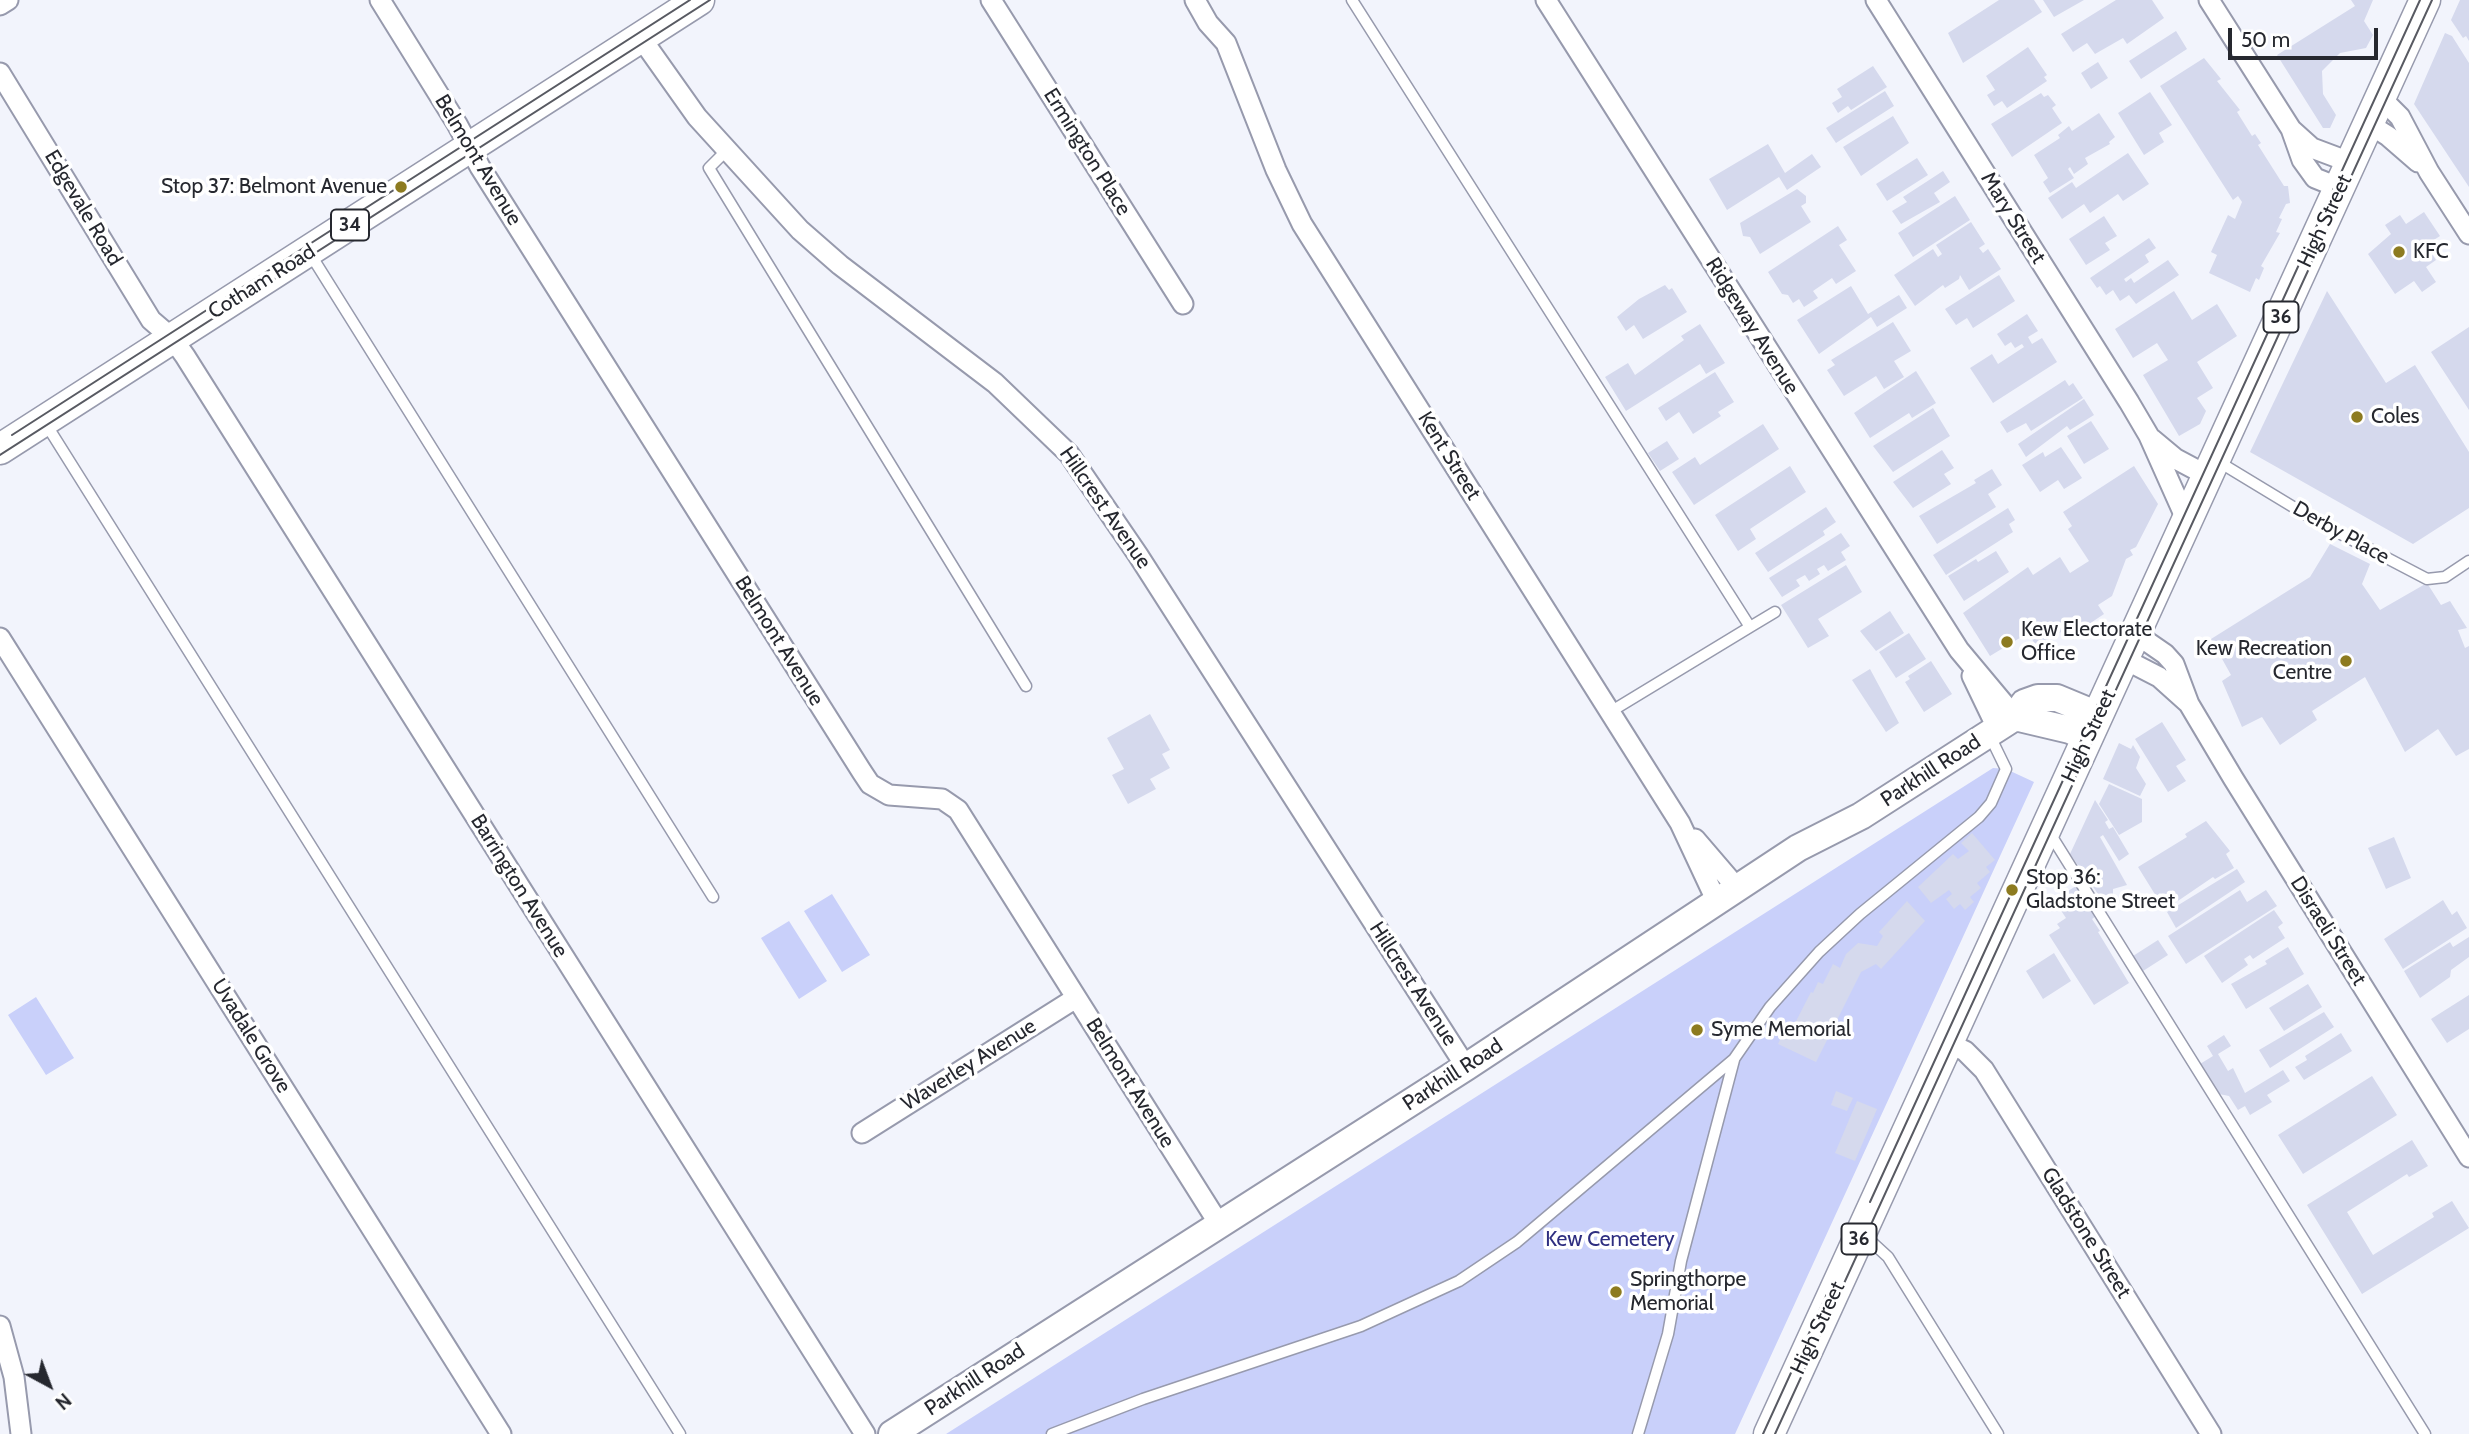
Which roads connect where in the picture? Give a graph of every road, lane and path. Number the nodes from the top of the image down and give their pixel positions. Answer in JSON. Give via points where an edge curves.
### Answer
{"nodes":[{"id":1,"x":8,"y":0,"type":"edge"},
{"id":2,"x":380,"y":0,"type":"edge"},
{"id":3,"x":699,"y":0,"type":"edge"},
{"id":4,"x":991,"y":0,"type":"edge"},
{"id":5,"x":1352,"y":0,"type":"edge"},
{"id":6,"x":1546,"y":0,"type":"edge"},
{"id":7,"x":1876,"y":0,"type":"edge"},
{"id":8,"x":2209,"y":0,"type":"edge"},
{"id":9,"x":2425,"y":0,"type":"edge"},
{"id":10,"x":1200,"y":1,"type":"edge"},
{"id":11,"x":0,"y":5,"type":"edge"},
{"id":12,"x":641,"y":38,"type":"junction"},
{"id":13,"x":0,"y":73,"type":"edge"},
{"id":14,"x":2375,"y":111,"type":"junction"},
{"id":15,"x":2291,"y":129,"type":"junction"},
{"id":16,"x":471,"y":148,"type":"junction"},
{"id":17,"x":726,"y":151,"type":"junction"},
{"id":18,"x":2429,"y":172,"type":"junction"},
{"id":19,"x":2346,"y":176,"type":"junction"},
{"id":20,"x":2469,"y":234,"type":"edge"},
{"id":21,"x":308,"y":252,"type":"junction"},
{"id":22,"x":1183,"y":304,"type":"dead end"},
{"id":23,"x":172,"y":338,"type":"junction"},
{"id":24,"x":44,"y":421,"type":"junction"},
{"id":25,"x":2149,"y":436,"type":"junction"},
{"id":26,"x":0,"y":449,"type":"edge"},
{"id":27,"x":2212,"y":468,"type":"junction"},
{"id":28,"x":2187,"y":521,"type":"junction"},
{"id":29,"x":2469,"y":561,"type":"edge"},
{"id":30,"x":1776,"y":611,"type":"dead end"},
{"id":31,"x":1750,"y":627,"type":"junction"},
{"id":32,"x":0,"y":638,"type":"edge"},
{"id":33,"x":2130,"y":646,"type":"junction"},
{"id":34,"x":1026,"y":686,"type":"dead end"},
{"id":35,"x":2189,"y":704,"type":"junction"},
{"id":36,"x":1610,"y":712,"type":"junction"},
{"id":37,"x":2000,"y":726,"type":"junction"},
{"id":38,"x":2093,"y":727,"type":"junction"},
{"id":39,"x":2048,"y":827,"type":"junction"},
{"id":40,"x":1727,"y":895,"type":"junction"},
{"id":41,"x":713,"y":897,"type":"dead end"},
{"id":42,"x":1076,"y":998,"type":"junction"},
{"id":43,"x":1948,"y":1043,"type":"junction"},
{"id":44,"x":1734,"y":1059,"type":"junction"},
{"id":45,"x":1466,"y":1067,"type":"junction"},
{"id":46,"x":862,"y":1133,"type":"dead end"},
{"id":47,"x":2469,"y":1157,"type":"edge"},
{"id":48,"x":1219,"y":1224,"type":"junction"},
{"id":49,"x":1861,"y":1235,"type":"junction"},
{"id":50,"x":0,"y":1326,"type":"edge"},
{"id":51,"x":1771,"y":1433,"type":"edge"},
{"id":52,"x":21,"y":1434,"type":"edge"},
{"id":53,"x":502,"y":1434,"type":"edge"},
{"id":54,"x":681,"y":1434,"type":"edge"},
{"id":55,"x":865,"y":1434,"type":"edge"},
{"id":56,"x":892,"y":1434,"type":"edge"},
{"id":57,"x":1052,"y":1434,"type":"edge"},
{"id":58,"x":1638,"y":1434,"type":"edge"},
{"id":59,"x":1998,"y":1434,"type":"edge"},
{"id":60,"x":2211,"y":1434,"type":"edge"},
{"id":61,"x":2425,"y":1434,"type":"edge"}],
"edges":[{"from":1,"to":11,"type":"street"},
{"from":2,"to":16,"type":"street","name":"Belmont Avenue"},
{"from":3,"to":12,"type":"main road","name":"Cotham Road","number":"34"},
{"from":4,"to":22,"type":"street","name":"Ermington Place"},
{"from":5,"to":31,"type":"lane"},
{"from":6,"to":37,"type":"street","name":"Ridgeway Avenue","via":[[1959,650]]},
{"from":7,"to":25,"type":"street","name":"Mary Street"},
{"from":8,"to":15,"type":"street"},
{"from":9,"to":14,"type":"main road","name":"High Street","number":"36"},
{"from":10,"to":36,"type":"street","name":"Kent Street","via":[[1208,23],[1223,38],[1242,78],[1276,170],[1302,224]]},
{"from":12,"to":16,"type":"main road","name":"Cotham Road","number":"34"},
{"from":12,"to":17,"type":"street","name":"Hillcrest Avenue"},
{"from":13,"to":23,"type":"street","name":"Edgevale Road","via":[[154,325]]},
{"from":14,"to":18,"type":"street","via":[[2388,136]]},
{"from":14,"to":18,"type":"street","via":[[2400,117]]},
{"from":14,"to":19,"type":"main road","name":"High Street","number":"36"},
{"from":15,"to":19,"type":"street"},
{"from":15,"to":19,"type":"street","via":[[2302,160],[2315,178]]},
{"from":16,"to":21,"type":"main road","name":"Cotham Road","number":"34"},
{"from":16,"to":42,"type":"street","name":"Belmont Avenue","via":[[870,784],[889,795],[942,799],[958,810]]},
{"from":17,"to":34,"type":"lane","via":[[709,168]]},
{"from":17,"to":45,"type":"street","name":"Hillcrest Avenue","via":[[800,230],[995,383],[1069,454],[1139,555]]},
{"from":18,"to":20,"type":"street"},
{"from":19,"to":27,"type":"main road","name":"High Street","number":"36"},
{"from":21,"to":23,"type":"main road","name":"Cotham Road","number":"34"},
{"from":21,"to":41,"type":"lane"},
{"from":23,"to":24,"type":"main road","name":"Cotham Road","number":"34"},
{"from":23,"to":55,"type":"street","name":"Barrington Avenue"},
{"from":24,"to":26,"type":"main road","name":"Cotham Road","number":"34"},
{"from":24,"to":54,"type":"lane"},
{"from":25,"to":27,"type":"street","name":"Mary Street","via":[[2176,459]]},
{"from":25,"to":28,"type":"street","name":"Mary Street"},
{"from":27,"to":28,"type":"main road","name":"High Street","number":"36"},
{"from":27,"to":29,"type":"lane","name":"Derby Place","via":[[2427,579],[2445,577]]},
{"from":28,"to":33,"type":"main road","name":"High Street","number":"36"},
{"from":30,"to":31,"type":"lane"},
{"from":31,"to":36,"type":"lane"},
{"from":32,"to":53,"type":"street","name":"Uvadale Grove"},
{"from":33,"to":35,"type":"street","name":"Disraeli Street"},
{"from":33,"to":35,"type":"street","name":"Disraeli Street","via":[[2165,654],[2174,664]]},
{"from":33,"to":38,"type":"main road","name":"High Street","number":"36"},
{"from":35,"to":47,"type":"street","name":"Disraeli Street"},
{"from":36,"to":40,"type":"street","name":"Kent Street"},
{"from":37,"to":38,"type":"street","name":"Parkhill Road","via":[[2024,703],[2057,698]]},
{"from":37,"to":40,"type":"street","name":"Parkhill Road"},
{"from":37,"to":44,"type":"lane","via":[[2006,769],[1992,803],[1819,952],[1770,1007]]},
{"from":38,"to":39,"type":"main road","name":"High Street","number":"36"},
{"from":39,"to":43,"type":"main road","name":"High Street","number":"36"},
{"from":39,"to":61,"type":"lane"},
{"from":40,"to":45,"type":"street","name":"Parkhill Road"},
{"from":42,"to":46,"type":"street","name":"Waverley Avenue"},
{"from":42,"to":48,"type":"street","name":"Belmont Avenue"},
{"from":43,"to":49,"type":"main road","name":"High Street","number":"36"},
{"from":43,"to":60,"type":"street","name":"Gladstone Street","via":[[1965,1051],[1984,1070]]},
{"from":44,"to":57,"type":"lane","via":[[1546,1220],[1460,1281],[1361,1326]]},
{"from":44,"to":58,"type":"lane","via":[[1681,1261],[1668,1334]]},
{"from":45,"to":48,"type":"street","name":"Parkhill Road"},
{"from":48,"to":56,"type":"street","name":"Parkhill Road"},
{"from":49,"to":51,"type":"main road","name":"High Street","number":"36"},
{"from":49,"to":59,"type":"lane","via":[[1888,1257]]},
{"from":50,"to":52,"type":"street","via":[[14,1377]]}]}
